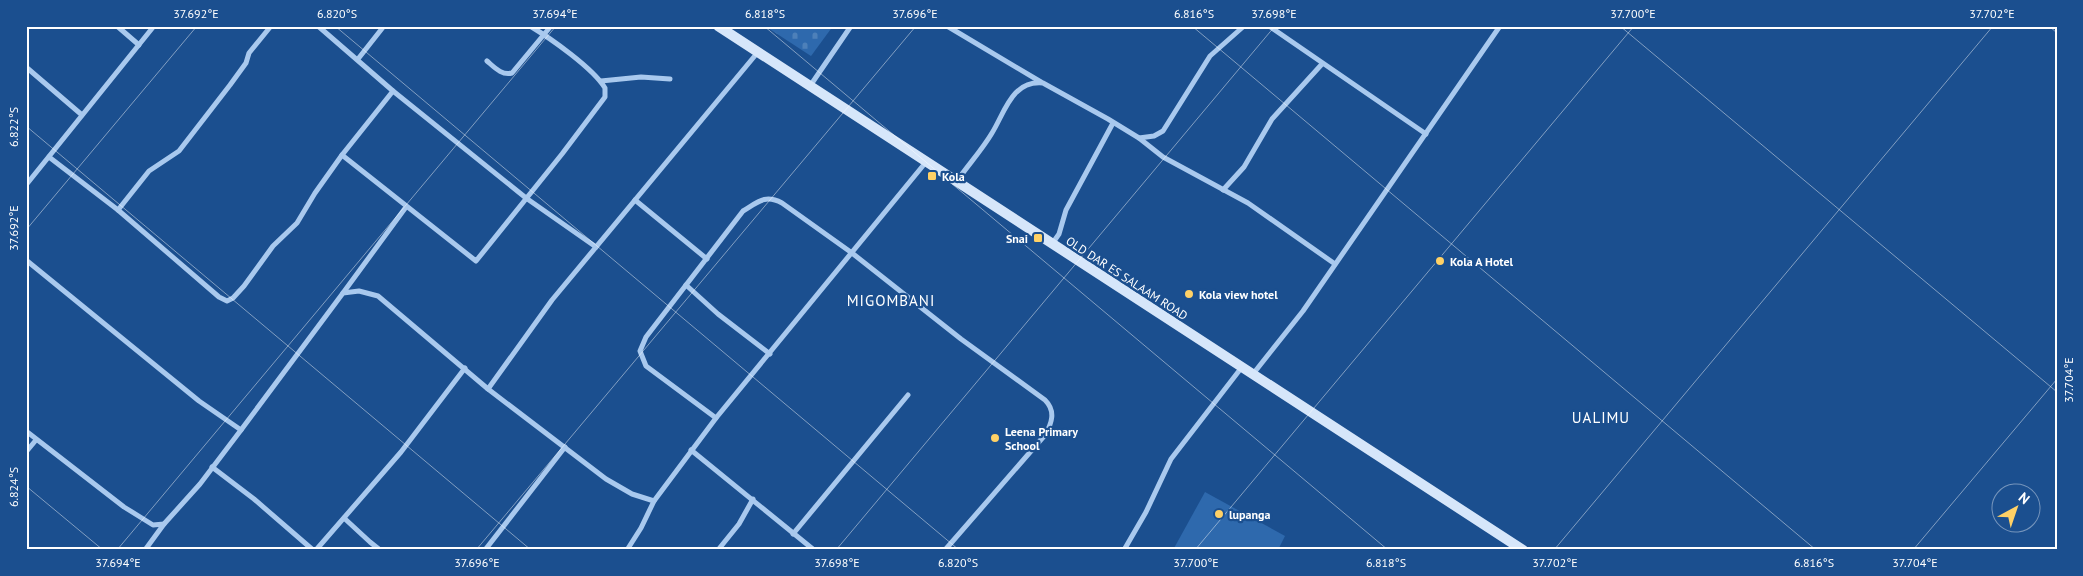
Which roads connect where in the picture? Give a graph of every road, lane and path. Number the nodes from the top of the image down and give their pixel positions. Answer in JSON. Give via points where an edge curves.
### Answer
{"nodes":[{"id":1,"x":117,"y":26,"type":"edge"},
{"id":2,"x":154,"y":26,"type":"edge"},
{"id":3,"x":271,"y":26,"type":"edge"},
{"id":4,"x":318,"y":26,"type":"edge"},
{"id":5,"x":384,"y":26,"type":"edge"},
{"id":6,"x":530,"y":26,"type":"edge"},
{"id":7,"x":551,"y":26,"type":"edge"},
{"id":8,"x":718,"y":26,"type":"edge"},
{"id":9,"x":851,"y":26,"type":"edge"},
{"id":10,"x":947,"y":26,"type":"edge"},
{"id":11,"x":1244,"y":26,"type":"edge"},
{"id":12,"x":1269,"y":26,"type":"edge"},
{"id":13,"x":1500,"y":26,"type":"edge"},
{"id":14,"x":1279,"y":29,"type":"edge"},
{"id":15,"x":544,"y":34,"type":"junction"},
{"id":16,"x":139,"y":45,"type":"junction"},
{"id":17,"x":758,"y":52,"type":"junction"},
{"id":18,"x":358,"y":59,"type":"junction"},
{"id":19,"x":487,"y":61,"type":"dead end"},
{"id":20,"x":1322,"y":64,"type":"junction"},
{"id":21,"x":26,"y":67,"type":"edge"},
{"id":22,"x":670,"y":79,"type":"dead end"},
{"id":23,"x":601,"y":81,"type":"junction"},
{"id":24,"x":1043,"y":83,"type":"junction"},
{"id":25,"x":810,"y":86,"type":"junction"},
{"id":26,"x":392,"y":91,"type":"junction"},
{"id":27,"x":82,"y":115,"type":"junction"},
{"id":28,"x":1113,"y":124,"type":"junction"},
{"id":29,"x":1426,"y":134,"type":"junction"},
{"id":30,"x":1139,"y":138,"type":"junction"},
{"id":31,"x":342,"y":155,"type":"junction"},
{"id":32,"x":49,"y":157,"type":"junction"},
{"id":33,"x":926,"y":162,"type":"junction"},
{"id":34,"x":956,"y":181,"type":"junction"},
{"id":35,"x":26,"y":185,"type":"edge"},
{"id":36,"x":1223,"y":190,"type":"junction"},
{"id":37,"x":526,"y":198,"type":"junction"},
{"id":38,"x":636,"y":200,"type":"junction"},
{"id":39,"x":406,"y":207,"type":"junction"},
{"id":40,"x":118,"y":210,"type":"junction"},
{"id":41,"x":1052,"y":244,"type":"junction"},
{"id":42,"x":596,"y":246,"type":"junction"},
{"id":43,"x":852,"y":253,"type":"junction"},
{"id":44,"x":707,"y":259,"type":"junction"},
{"id":45,"x":26,"y":260,"type":"edge"},
{"id":46,"x":1335,"y":264,"type":"junction"},
{"id":47,"x":686,"y":285,"type":"junction"},
{"id":48,"x":343,"y":294,"type":"junction"},
{"id":49,"x":770,"y":354,"type":"junction"},
{"id":50,"x":1242,"y":367,"type":"junction"},
{"id":51,"x":465,"y":368,"type":"junction"},
{"id":52,"x":1253,"y":374,"type":"junction"},
{"id":53,"x":488,"y":389,"type":"junction"},
{"id":54,"x":908,"y":395,"type":"dead end"},
{"id":55,"x":716,"y":418,"type":"junction"},
{"id":56,"x":241,"y":430,"type":"junction"},
{"id":57,"x":26,"y":432,"type":"edge"},
{"id":58,"x":36,"y":440,"type":"junction"},
{"id":59,"x":565,"y":448,"type":"junction"},
{"id":60,"x":691,"y":450,"type":"junction"},
{"id":61,"x":26,"y":452,"type":"edge"},
{"id":62,"x":212,"y":467,"type":"junction"},
{"id":63,"x":753,"y":499,"type":"junction"},
{"id":64,"x":654,"y":501,"type":"junction"},
{"id":65,"x":344,"y":518,"type":"junction"},
{"id":66,"x":164,"y":524,"type":"junction"},
{"id":67,"x":793,"y":534,"type":"junction"},
{"id":68,"x":1522,"y":549,"type":"edge"},
{"id":69,"x":145,"y":550,"type":"edge"},
{"id":70,"x":315,"y":550,"type":"edge"},
{"id":71,"x":380,"y":550,"type":"edge"},
{"id":72,"x":485,"y":550,"type":"edge"},
{"id":73,"x":626,"y":550,"type":"edge"},
{"id":74,"x":718,"y":550,"type":"edge"},
{"id":75,"x":814,"y":550,"type":"edge"},
{"id":76,"x":945,"y":550,"type":"edge"},
{"id":77,"x":1124,"y":550,"type":"edge"}],
"edges":[{"from":1,"to":16,"type":"street"},
{"from":2,"to":16,"type":"street"},
{"from":3,"to":40,"type":"street","via":[[179,151],[149,171]]},
{"from":4,"to":18,"type":"street"},
{"from":5,"to":18,"type":"street"},
{"from":6,"to":15,"type":"street"},
{"from":7,"to":15,"type":"street"},
{"from":8,"to":17,"type":"main road","name":"OLD DAR ES SALAAM ROAD"},
{"from":9,"to":25,"type":"street"},
{"from":10,"to":24,"type":"street"},
{"from":11,"to":30,"type":"street","via":[[1210,56],[1162,131]]},
{"from":12,"to":14,"type":"street"},
{"from":13,"to":29,"type":"street"},
{"from":14,"to":20,"type":"street"},
{"from":15,"to":19,"type":"street","via":[[512,73],[496,70]]},
{"from":15,"to":23,"type":"street"},
{"from":16,"to":27,"type":"street"},
{"from":17,"to":25,"type":"main road","name":"OLD DAR ES SALAAM ROAD"},
{"from":17,"to":38,"type":"street"},
{"from":18,"to":26,"type":"street"},
{"from":20,"to":29,"type":"street"},
{"from":20,"to":36,"type":"street","via":[[1272,119],[1244,167]]},
{"from":21,"to":27,"type":"street"},
{"from":22,"to":23,"type":"street","via":[[642,77]]},
{"from":23,"to":37,"type":"street","via":[[605,97],[600,105]]},
{"from":24,"to":28,"type":"street","via":[[1108,118]]},
{"from":24,"to":34,"type":"street","via":[[1026,84],[1009,100],[992,134]]},
{"from":25,"to":33,"type":"main road","name":"OLD DAR ES SALAAM ROAD"},
{"from":26,"to":31,"type":"street"},
{"from":26,"to":37,"type":"street"},
{"from":27,"to":32,"type":"street"},
{"from":28,"to":30,"type":"street"},
{"from":28,"to":41,"type":"street","via":[[1066,210]]},
{"from":29,"to":46,"type":"street"},
{"from":30,"to":36,"type":"street","via":[[1164,157]]},
{"from":31,"to":39,"type":"street"},
{"from":31,"to":40,"type":"street","via":[[297,223],[273,246],[244,286],[227,302]]},
{"from":32,"to":35,"type":"street"},
{"from":32,"to":40,"type":"street"},
{"from":33,"to":34,"type":"main road","name":"OLD DAR ES SALAAM ROAD"},
{"from":33,"to":43,"type":"street"},
{"from":34,"to":41,"type":"main road","name":"OLD DAR ES SALAAM ROAD"},
{"from":36,"to":46,"type":"street","via":[[1248,203]]},
{"from":37,"to":39,"type":"street","via":[[476,261]]},
{"from":37,"to":42,"type":"street"},
{"from":38,"to":42,"type":"street"},
{"from":38,"to":44,"type":"street"},
{"from":39,"to":48,"type":"street"},
{"from":41,"to":50,"type":"main road","name":"OLD DAR ES SALAAM ROAD"},
{"from":42,"to":53,"type":"street","via":[[552,300]]},
{"from":43,"to":44,"type":"street","via":[[772,198],[761,200],[743,211]]},
{"from":43,"to":49,"type":"street"},
{"from":43,"to":76,"type":"street","via":[[1045,400],[1051,408],[1051,422],[1045,435]]},
{"from":44,"to":47,"type":"street"},
{"from":45,"to":56,"type":"street","via":[[199,401]]},
{"from":46,"to":52,"type":"street","via":[[1281,341]]},
{"from":47,"to":49,"type":"street"},
{"from":47,"to":55,"type":"street","via":[[646,337],[640,351],[646,366]]},
{"from":48,"to":51,"type":"street","via":[[359,291],[378,296]]},
{"from":48,"to":56,"type":"street"},
{"from":49,"to":55,"type":"street"},
{"from":50,"to":52,"type":"main road","name":"OLD DAR ES SALAAM ROAD"},
{"from":50,"to":77,"type":"street","via":[[1171,459]]},
{"from":51,"to":53,"type":"street"},
{"from":51,"to":65,"type":"street","via":[[401,452]]},
{"from":52,"to":68,"type":"main road","name":"OLD DAR ES SALAAM ROAD"},
{"from":53,"to":59,"type":"street"},
{"from":54,"to":67,"type":"street"},
{"from":55,"to":60,"type":"street"},
{"from":56,"to":62,"type":"street"},
{"from":57,"to":58,"type":"street"},
{"from":58,"to":61,"type":"street"},
{"from":58,"to":66,"type":"street","via":[[153,526]]},
{"from":59,"to":64,"type":"street","via":[[606,479],[632,494]]},
{"from":59,"to":72,"type":"street"},
{"from":60,"to":63,"type":"street"},
{"from":60,"to":64,"type":"street"},
{"from":62,"to":66,"type":"street"},
{"from":62,"to":70,"type":"street"},
{"from":63,"to":67,"type":"street"},
{"from":63,"to":74,"type":"street","via":[[739,524]]},
{"from":64,"to":73,"type":"street"},
{"from":65,"to":70,"type":"street"},
{"from":65,"to":71,"type":"street"},
{"from":66,"to":69,"type":"street"},
{"from":67,"to":75,"type":"street"}]}
